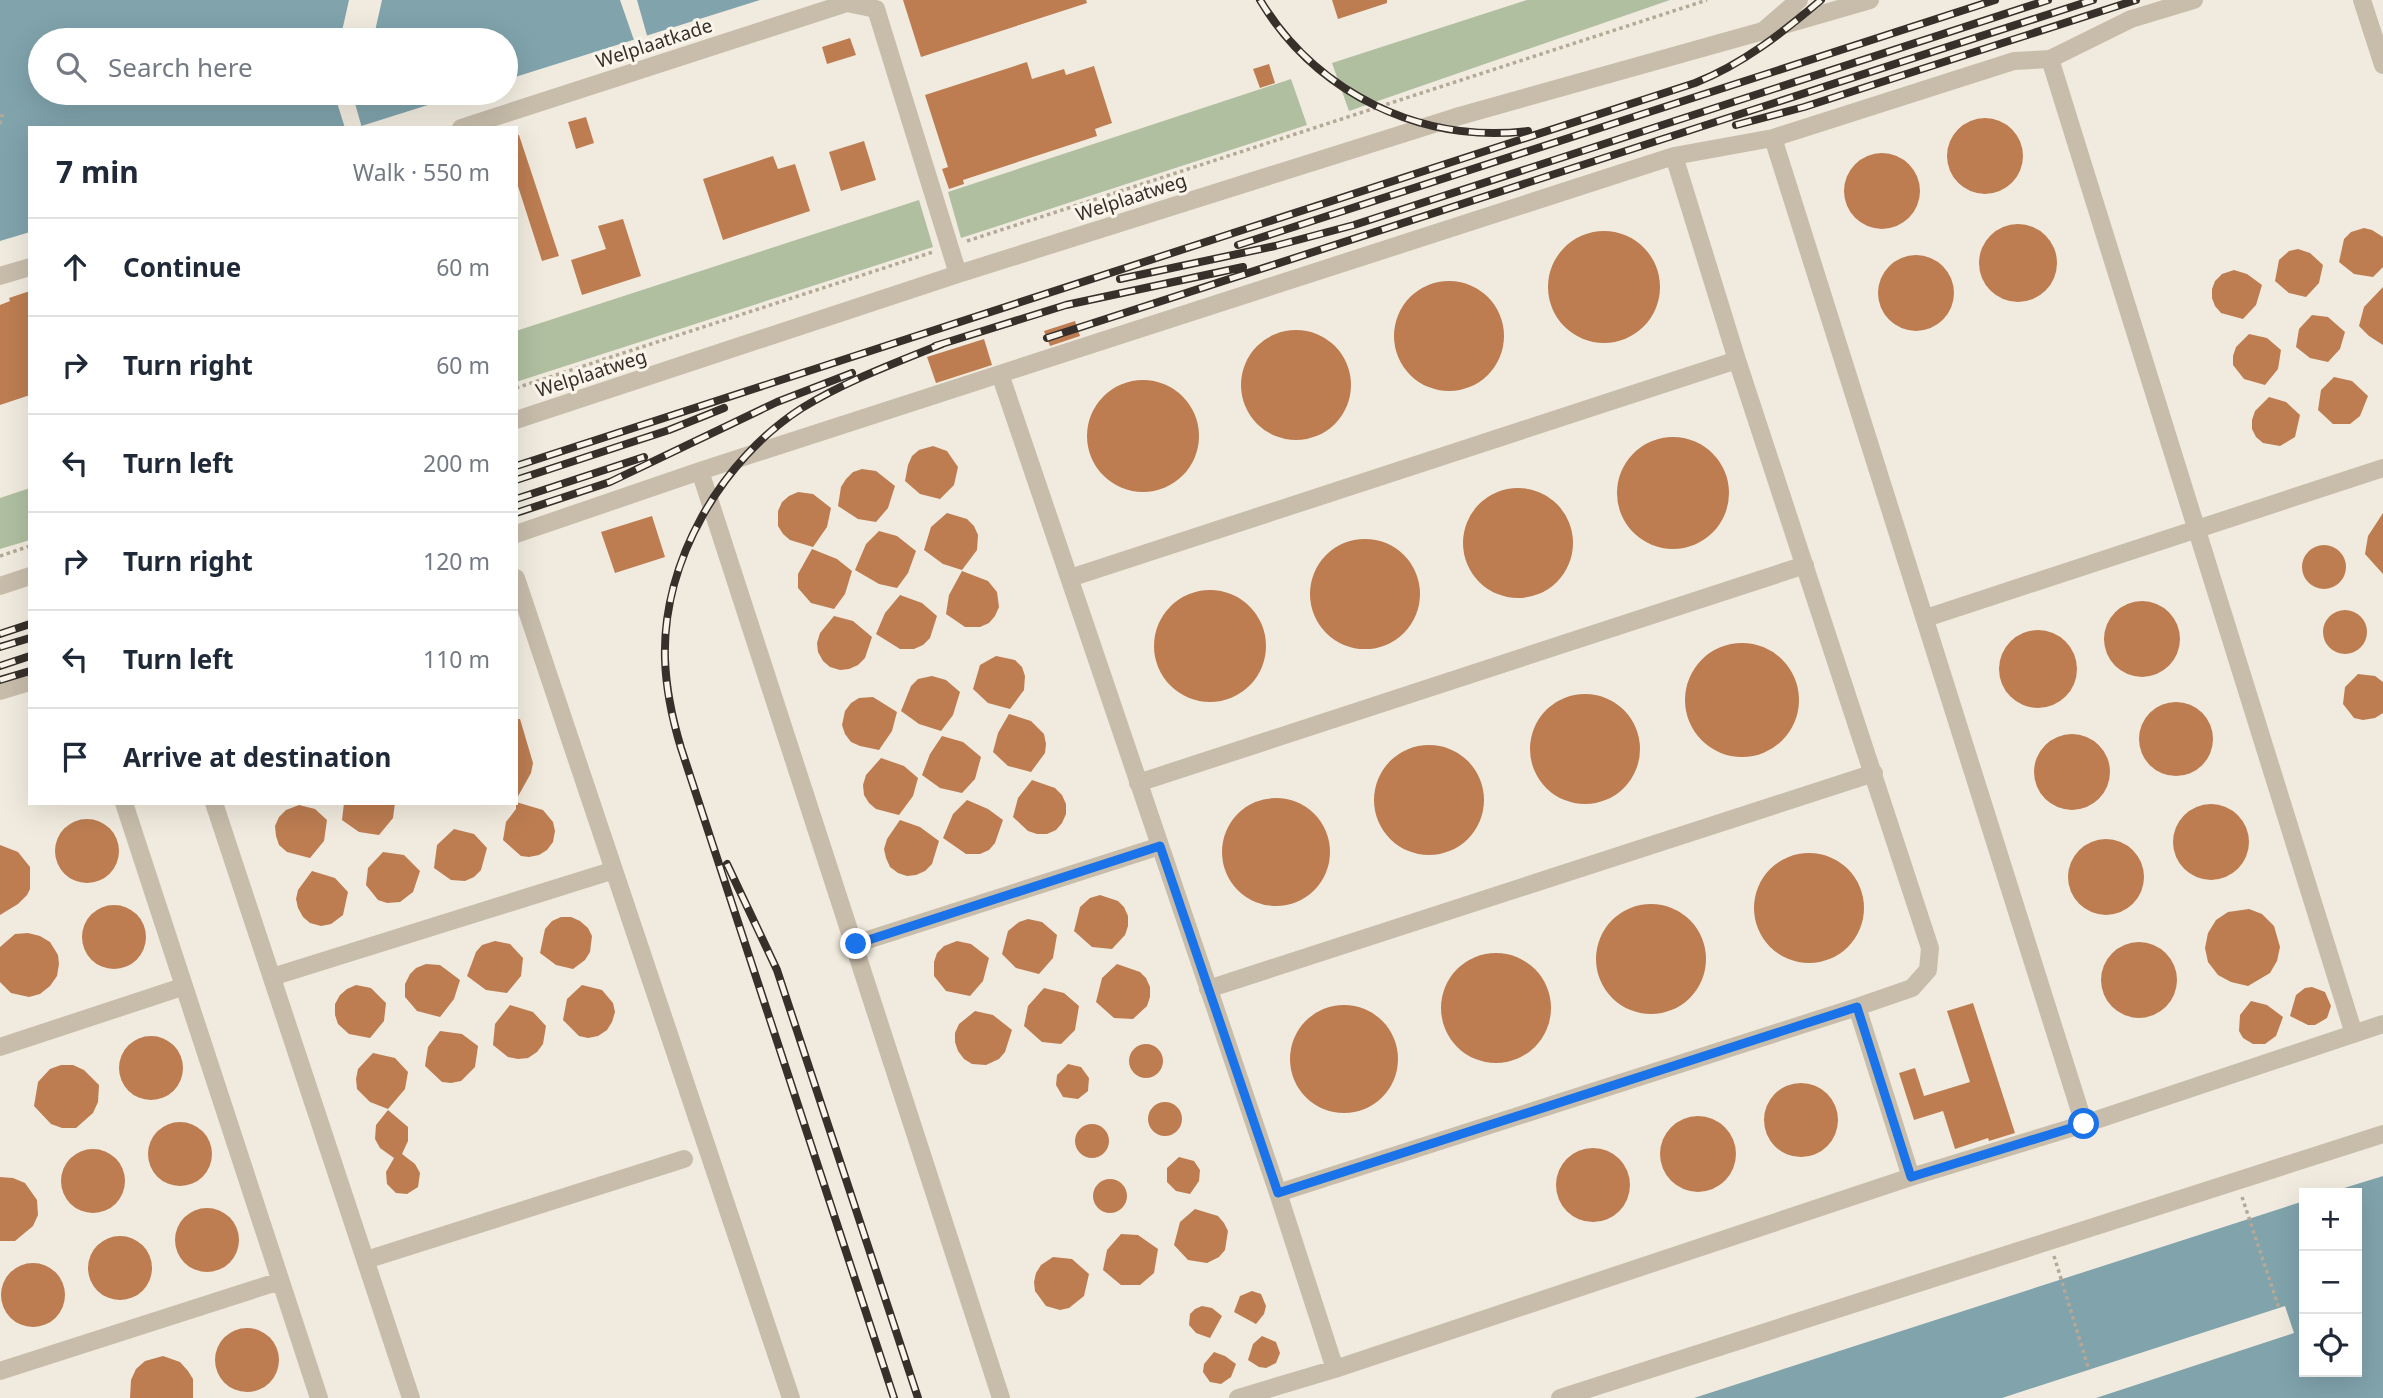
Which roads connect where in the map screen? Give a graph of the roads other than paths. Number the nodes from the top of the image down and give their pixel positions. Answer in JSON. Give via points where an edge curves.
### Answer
{"nodes":[{"id":1,"x":1798,"y":0,"type":"edge"},
{"id":2,"x":1870,"y":0,"type":"edge"},
{"id":3,"x":2194,"y":0,"type":"edge"},
{"id":4,"x":2362,"y":0,"type":"edge"},
{"id":5,"x":1763,"y":31,"type":"junction"},
{"id":6,"x":2050,"y":59,"type":"junction"},
{"id":7,"x":2383,"y":65,"type":"edge"},
{"id":8,"x":467,"y":126,"type":"edge"},
{"id":9,"x":1773,"y":138,"type":"junction"},
{"id":10,"x":1674,"y":156,"type":"junction"},
{"id":11,"x":28,"y":268,"type":"edge"},
{"id":12,"x":958,"y":274,"type":"junction"},
{"id":13,"x":0,"y":276,"type":"edge"},
{"id":14,"x":1737,"y":360,"type":"junction"},
{"id":15,"x":1000,"y":374,"type":"junction"},
{"id":16,"x":518,"y":419,"type":"edge"},
{"id":17,"x":2383,"y":468,"type":"edge"},
{"id":18,"x":700,"y":471,"type":"junction"},
{"id":19,"x":2195,"y":529,"type":"junction"},
{"id":20,"x":518,"y":533,"type":"edge"},
{"id":21,"x":1805,"y":565,"type":"junction"},
{"id":22,"x":28,"y":577,"type":"edge"},
{"id":23,"x":1070,"y":578,"type":"junction"},
{"id":24,"x":518,"y":584,"type":"edge"},
{"id":25,"x":0,"y":586,"type":"edge"},
{"id":26,"x":1926,"y":618,"type":"junction"},
{"id":27,"x":28,"y":683,"type":"edge"},
{"id":28,"x":0,"y":691,"type":"edge"},
{"id":29,"x":1874,"y":773,"type":"junction"},
{"id":30,"x":1139,"y":783,"type":"junction"},
{"id":31,"x":125,"y":805,"type":"edge"},
{"id":32,"x":215,"y":805,"type":"edge"},
{"id":33,"x":1160,"y":846,"type":"junction"},
{"id":34,"x":608,"y":872,"type":"dead end"},
{"id":35,"x":856,"y":944,"type":"junction"},
{"id":36,"x":271,"y":977,"type":"junction"},
{"id":37,"x":183,"y":987,"type":"junction"},
{"id":38,"x":1208,"y":989,"type":"junction"},
{"id":39,"x":1857,"y":1007,"type":"junction"},
{"id":40,"x":2383,"y":1024,"type":"edge"},
{"id":41,"x":2354,"y":1034,"type":"junction"},
{"id":42,"x":0,"y":1046,"type":"edge"},
{"id":43,"x":2084,"y":1124,"type":"junction"},
{"id":44,"x":2383,"y":1134,"type":"edge"},
{"id":45,"x":684,"y":1159,"type":"dead end"},
{"id":46,"x":1911,"y":1177,"type":"junction"},
{"id":47,"x":1278,"y":1193,"type":"junction"},
{"id":48,"x":366,"y":1261,"type":"junction"},
{"id":49,"x":280,"y":1280,"type":"junction"},
{"id":50,"x":1335,"y":1368,"type":"junction"},
{"id":51,"x":0,"y":1371,"type":"edge"},
{"id":52,"x":319,"y":1398,"type":"edge"},
{"id":53,"x":411,"y":1398,"type":"edge"},
{"id":54,"x":791,"y":1398,"type":"edge"},
{"id":55,"x":1002,"y":1398,"type":"edge"},
{"id":56,"x":1238,"y":1398,"type":"edge"},
{"id":57,"x":1560,"y":1398,"type":"edge"}],
"edges":[{"from":1,"to":5,"type":"street","name":"Welplaatweg"},
{"from":2,"to":5,"type":"street","name":"Welplaatweg"},
{"from":3,"to":6,"type":"street","via":[[2131,19]]},
{"from":4,"to":7,"type":"street"},
{"from":5,"to":12,"type":"street","name":"Welplaatweg","via":[[1456,117]]},
{"from":6,"to":9,"type":"street","via":[[2014,61]]},
{"from":6,"to":19,"type":"street"},
{"from":8,"to":12,"type":"street","name":"Welplaatkade","via":[[648,62],[847,3],[876,9]]},
{"from":9,"to":10,"type":"street"},
{"from":9,"to":26,"type":"street"},
{"from":10,"to":14,"type":"street"},
{"from":10,"to":15,"type":"street"},
{"from":11,"to":13,"type":"street"},
{"from":12,"to":16,"type":"street","name":"Welplaatweg"},
{"from":14,"to":21,"type":"street"},
{"from":14,"to":23,"type":"street"},
{"from":15,"to":18,"type":"street"},
{"from":15,"to":23,"type":"street"},
{"from":17,"to":19,"type":"street"},
{"from":18,"to":20,"type":"street"},
{"from":18,"to":35,"type":"street"},
{"from":19,"to":26,"type":"street"},
{"from":19,"to":41,"type":"street"},
{"from":21,"to":29,"type":"street"},
{"from":21,"to":30,"type":"street"},
{"from":22,"to":25,"type":"street"},
{"from":23,"to":30,"type":"street"},
{"from":24,"to":54,"type":"street"},
{"from":26,"to":43,"type":"street"},
{"from":27,"to":28,"type":"street"},
{"from":29,"to":38,"type":"street"},
{"from":29,"to":39,"type":"street","via":[[1930,948],[1928,971],[1913,988]]},
{"from":30,"to":33,"type":"street"},
{"from":31,"to":37,"type":"street"},
{"from":32,"to":36,"type":"street"},
{"from":33,"to":35,"type":"street"},
{"from":33,"to":38,"type":"street"},
{"from":34,"to":36,"type":"street"},
{"from":35,"to":55,"type":"street"},
{"from":36,"to":48,"type":"street"},
{"from":37,"to":42,"type":"street"},
{"from":37,"to":49,"type":"street"},
{"from":38,"to":47,"type":"street"},
{"from":39,"to":46,"type":"street"},
{"from":39,"to":47,"type":"street"},
{"from":40,"to":41,"type":"street"},
{"from":41,"to":43,"type":"street"},
{"from":43,"to":46,"type":"street"},
{"from":44,"to":57,"type":"street"},
{"from":45,"to":48,"type":"street"},
{"from":46,"to":50,"type":"street"},
{"from":47,"to":50,"type":"street"},
{"from":48,"to":53,"type":"street"},
{"from":49,"to":51,"type":"street"},
{"from":49,"to":52,"type":"street"},
{"from":50,"to":56,"type":"street"}]}
